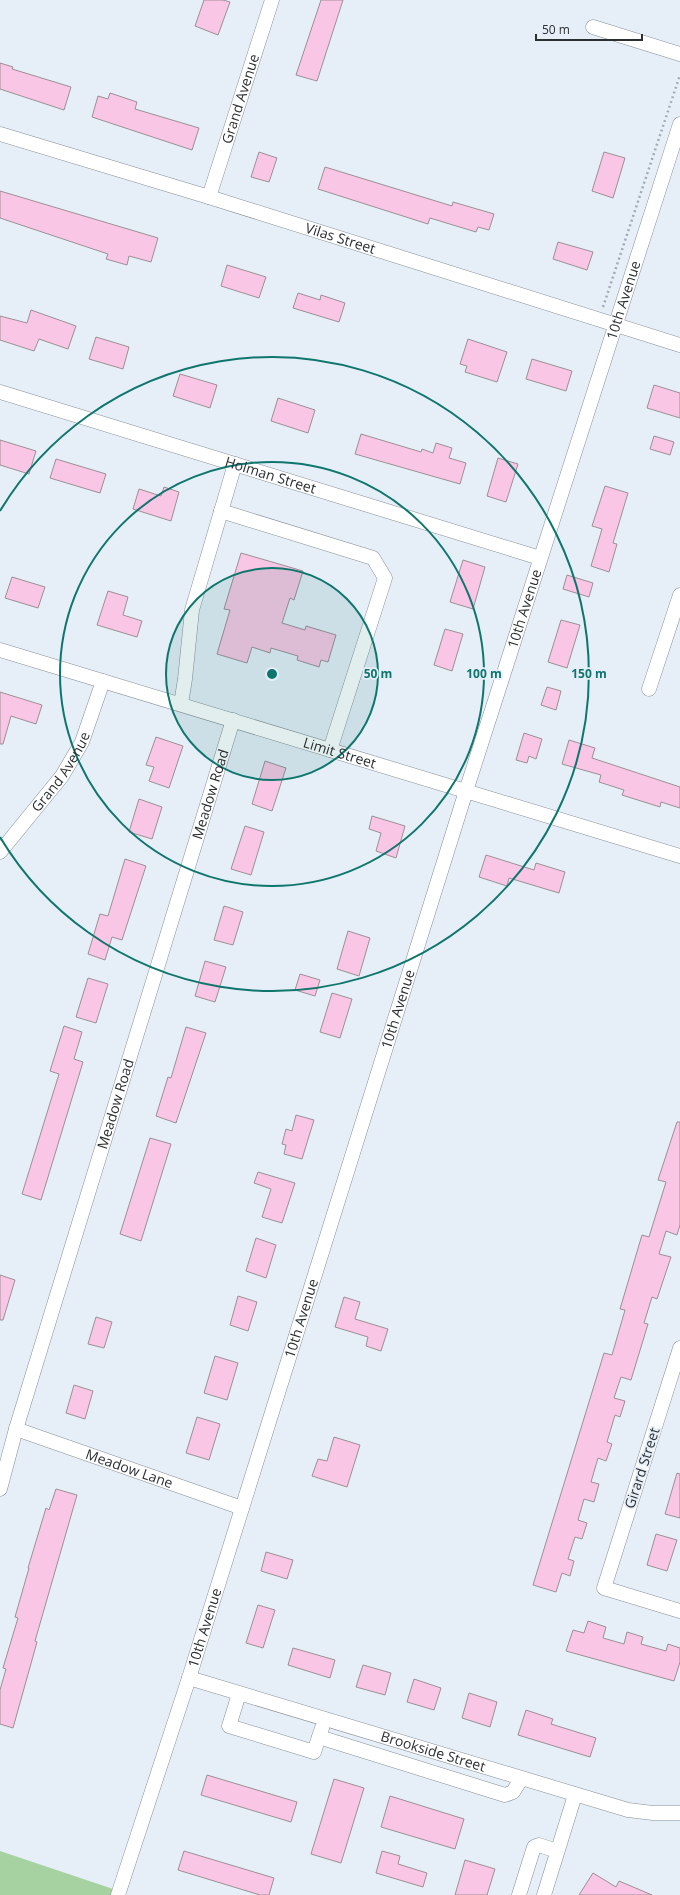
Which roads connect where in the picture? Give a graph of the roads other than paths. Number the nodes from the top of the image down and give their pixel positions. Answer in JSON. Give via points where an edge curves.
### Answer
{"nodes":[{"id":1,"x":272,"y":0,"type":"edge"},
{"id":2,"x":593,"y":26,"type":"dead end"},
{"id":3,"x":680,"y":54,"type":"edge"},
{"id":4,"x":680,"y":124,"type":"edge"},
{"id":5,"x":0,"y":134,"type":"edge"},
{"id":6,"x":209,"y":197,"type":"junction"},
{"id":7,"x":614,"y":326,"type":"junction"},
{"id":8,"x":680,"y":345,"type":"edge"},
{"id":9,"x":0,"y":392,"type":"edge"},
{"id":10,"x":235,"y":464,"type":"junction"},
{"id":11,"x":221,"y":511,"type":"junction"},
{"id":12,"x":540,"y":558,"type":"junction"},
{"id":13,"x":680,"y":595,"type":"edge"},
{"id":14,"x":0,"y":650,"type":"edge"},
{"id":15,"x":103,"y":681,"type":"junction"},
{"id":16,"x":649,"y":689,"type":"dead end"},
{"id":17,"x":181,"y":704,"type":"junction"},
{"id":18,"x":233,"y":720,"type":"junction"},
{"id":19,"x":330,"y":750,"type":"junction"},
{"id":20,"x":466,"y":791,"type":"junction"},
{"id":21,"x":0,"y":852,"type":"edge"},
{"id":22,"x":680,"y":856,"type":"edge"},
{"id":23,"x":680,"y":1348,"type":"edge"},
{"id":24,"x":16,"y":1429,"type":"junction"},
{"id":25,"x":0,"y":1489,"type":"edge"},
{"id":26,"x":242,"y":1508,"type":"junction"},
{"id":27,"x":680,"y":1611,"type":"edge"},
{"id":28,"x":189,"y":1678,"type":"junction"},
{"id":29,"x":239,"y":1694,"type":"junction"},
{"id":30,"x":325,"y":1719,"type":"junction"},
{"id":31,"x":319,"y":1737,"type":"junction"},
{"id":32,"x":521,"y":1779,"type":"junction"},
{"id":33,"x":575,"y":1795,"type":"junction"},
{"id":34,"x":680,"y":1813,"type":"edge"},
{"id":35,"x":557,"y":1851,"type":"junction"},
{"id":36,"x":123,"y":1894,"type":"edge"},
{"id":37,"x":519,"y":1895,"type":"edge"},
{"id":38,"x":544,"y":1895,"type":"edge"}],
"edges":[{"from":1,"to":6,"type":"street","name":"Grand Avenue"},
{"from":2,"to":3,"type":"street"},
{"from":4,"to":7,"type":"street","name":"10th Avenue"},
{"from":5,"to":6,"type":"street","name":"Vilas Street"},
{"from":6,"to":7,"type":"street","name":"Vilas Street"},
{"from":7,"to":8,"type":"street","name":"Vilas Street"},
{"from":7,"to":12,"type":"street","name":"10th Avenue"},
{"from":9,"to":10,"type":"street","name":"Holman Street"},
{"from":10,"to":11,"type":"street"},
{"from":10,"to":12,"type":"street","name":"Holman Street"},
{"from":11,"to":17,"type":"street","via":[[192,610]]},
{"from":11,"to":19,"type":"street","via":[[373,558],[385,578]]},
{"from":12,"to":20,"type":"street","name":"10th Avenue"},
{"from":13,"to":16,"type":"street"},
{"from":14,"to":15,"type":"street","name":"Limit Street"},
{"from":15,"to":17,"type":"street","name":"Limit Street"},
{"from":15,"to":21,"type":"street","name":"Grand Avenue","via":[[82,742],[62,776]]},
{"from":17,"to":18,"type":"street","name":"Limit Street"},
{"from":18,"to":19,"type":"street","name":"Limit Street"},
{"from":18,"to":24,"type":"street","name":"Meadow Road"},
{"from":19,"to":20,"type":"street","name":"Limit Street"},
{"from":20,"to":22,"type":"street","name":"Limit Street"},
{"from":20,"to":26,"type":"street","name":"10th Avenue"},
{"from":23,"to":27,"type":"street","name":"Girard Street","via":[[604,1588]]},
{"from":24,"to":25,"type":"street","name":"Meadow Road"},
{"from":24,"to":26,"type":"street","name":"Meadow Lane"},
{"from":26,"to":28,"type":"street","name":"10th Avenue"},
{"from":28,"to":29,"type":"street","name":"Brookside Street"},
{"from":28,"to":36,"type":"street","name":"10th Avenue"},
{"from":29,"to":30,"type":"street","name":"Brookside Street"},
{"from":29,"to":31,"type":"street","via":[[229,1726],[314,1752]]},
{"from":30,"to":31,"type":"street"},
{"from":30,"to":32,"type":"street","name":"Brookside Street"},
{"from":31,"to":32,"type":"street","via":[[505,1795],[514,1792]]},
{"from":32,"to":33,"type":"street","name":"Brookside Street"},
{"from":33,"to":34,"type":"street","name":"Brookside Street","via":[[628,1810]]},
{"from":33,"to":35,"type":"street"},
{"from":35,"to":37,"type":"street","via":[[539,1845],[534,1846]]},
{"from":35,"to":38,"type":"street"}]}
